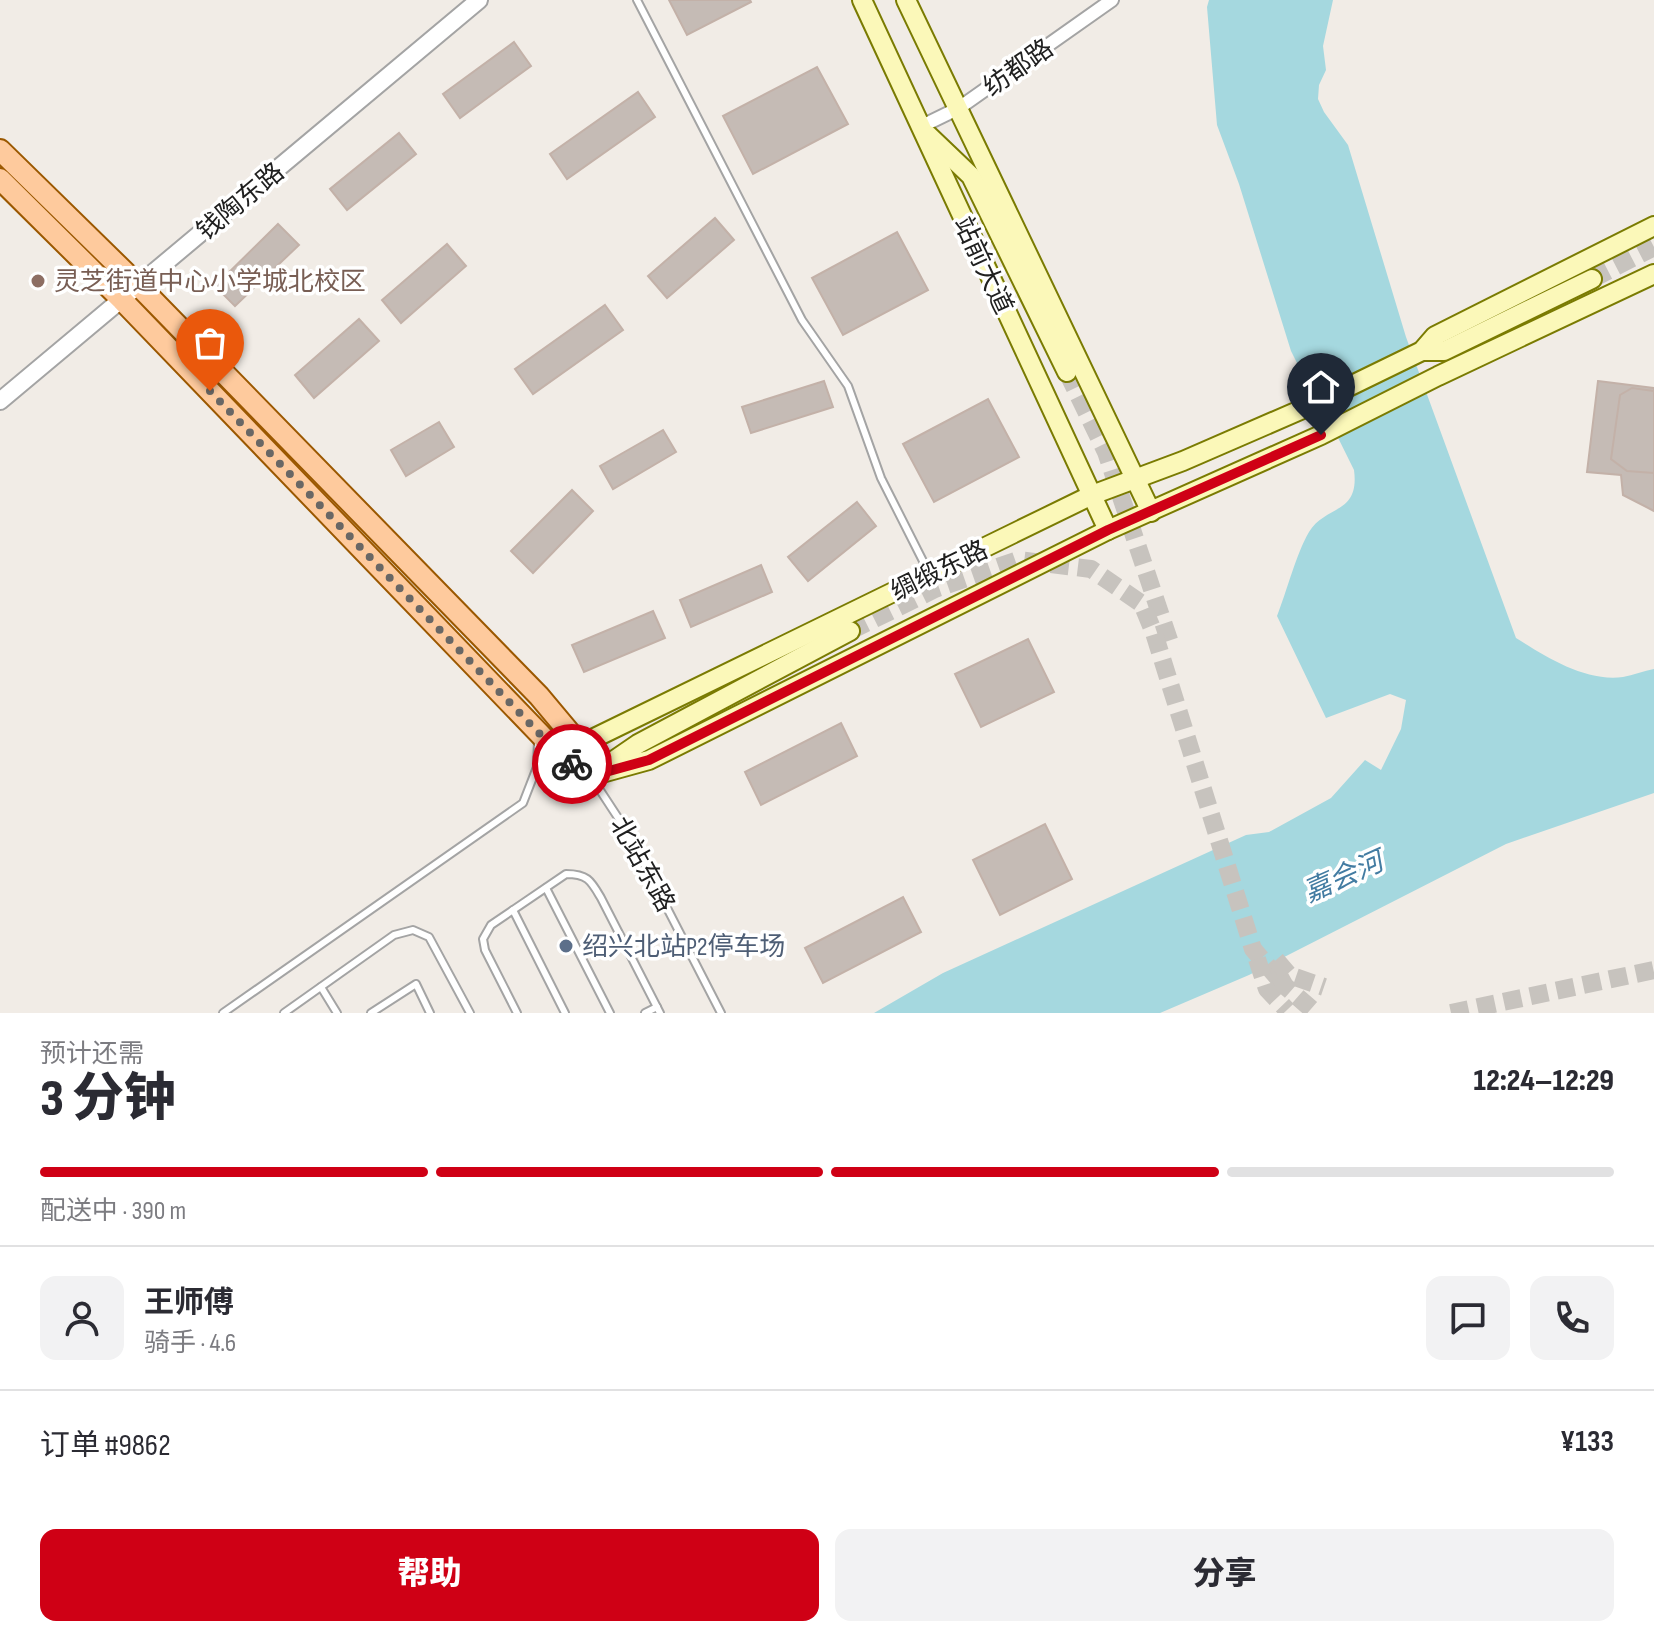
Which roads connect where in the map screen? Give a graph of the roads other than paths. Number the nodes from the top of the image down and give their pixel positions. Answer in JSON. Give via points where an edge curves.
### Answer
{"nodes":[{"id":1,"x":479,"y":0,"type":"edge"},
{"id":2,"x":637,"y":0,"type":"edge"},
{"id":3,"x":862,"y":0,"type":"edge"},
{"id":4,"x":906,"y":0,"type":"edge"},
{"id":5,"x":1112,"y":0,"type":"edge"},
{"id":6,"x":959,"y":108,"type":"junction"},
{"id":7,"x":920,"y":127,"type":"junction"},
{"id":8,"x":0,"y":150,"type":"edge"},
{"id":9,"x":0,"y":179,"type":"edge"},
{"id":10,"x":1654,"y":226,"type":"edge"},
{"id":11,"x":1654,"y":274,"type":"edge"},
{"id":12,"x":1592,"y":279,"type":"tunnel mouth"},
{"id":13,"x":139,"y":286,"type":"junction"},
{"id":14,"x":122,"y":300,"type":"junction"},
{"id":15,"x":1422,"y":351,"type":"junction"},
{"id":16,"x":1067,"y":372,"type":"tunnel mouth"},
{"id":17,"x":0,"y":401,"type":"edge"},
{"id":18,"x":1135,"y":479,"type":"junction"},
{"id":19,"x":1092,"y":495,"type":"junction"},
{"id":20,"x":1151,"y":512,"type":"junction"},
{"id":21,"x":1108,"y":530,"type":"junction"},
{"id":22,"x":930,"y":574,"type":"junction"},
{"id":23,"x":850,"y":631,"type":"tunnel mouth"},
{"id":24,"x":538,"y":729,"type":"junction"},
{"id":25,"x":580,"y":745,"type":"junction"},
{"id":26,"x":591,"y":776,"type":"junction"},
{"id":27,"x":546,"y":888,"type":"junction"},
{"id":28,"x":513,"y":910,"type":"junction"},
{"id":29,"x":321,"y":987,"type":"junction"},
{"id":30,"x":382,"y":1005,"type":"junction"},
{"id":31,"x":659,"y":1010,"type":"edge"},
{"id":32,"x":223,"y":1013,"type":"edge"},
{"id":33,"x":284,"y":1013,"type":"edge"},
{"id":34,"x":337,"y":1013,"type":"edge"},
{"id":35,"x":371,"y":1013,"type":"edge"},
{"id":36,"x":386,"y":1013,"type":"edge"},
{"id":37,"x":430,"y":1013,"type":"edge"},
{"id":38,"x":470,"y":1013,"type":"edge"},
{"id":39,"x":517,"y":1013,"type":"edge"},
{"id":40,"x":565,"y":1013,"type":"edge"},
{"id":41,"x":610,"y":1013,"type":"edge"},
{"id":42,"x":645,"y":1013,"type":"edge"},
{"id":43,"x":721,"y":1013,"type":"edge"}],
"edges":[{"from":1,"to":13,"type":"street","name":"钱陶东路"},
{"from":2,"to":22,"type":"lane","via":[[802,320],[848,386],[881,478]]},
{"from":3,"to":7,"type":"main road","name":"站前大道"},
{"from":4,"to":6,"type":"main road","name":"站前大道"},
{"from":5,"to":6,"type":"street","name":"纺都路"},
{"from":6,"to":7,"type":"street","name":"纺都路"},
{"from":6,"to":18,"type":"main road","name":"站前大道"},
{"from":7,"to":16,"type":"main road","via":[[971,176]]},
{"from":7,"to":19,"type":"main road","name":"站前大道"},
{"from":8,"to":13,"type":"main road","name":"北站东路"},
{"from":9,"to":14,"type":"main road","name":"北站东路"},
{"from":10,"to":15,"type":"main road","via":[[1435,336]]},
{"from":11,"to":20,"type":"main road","name":"绸缎东路"},
{"from":12,"to":15,"type":"main road","via":[[1444,351]]},
{"from":13,"to":14,"type":"street","name":"钱陶东路"},
{"from":13,"to":25,"type":"main road","name":"北站东路","via":[[539,696]]},
{"from":14,"to":17,"type":"street","name":"钱陶东路"},
{"from":14,"to":24,"type":"main road","name":"北站东路"},
{"from":15,"to":18,"type":"main road","name":"绸缎东路","via":[[1305,408]]},
{"from":18,"to":19,"type":"main road","name":"绸缎东路"},
{"from":18,"to":20,"type":"main road","name":"站前大道"},
{"from":19,"to":21,"type":"main road","name":"站前大道"},
{"from":19,"to":22,"type":"main road","name":"绸缎东路"},
{"from":20,"to":21,"type":"main road","name":"绸缎东路"},
{"from":21,"to":26,"type":"main road","name":"绸缎东路","via":[[649,760]]},
{"from":22,"to":25,"type":"main road","name":"绸缎东路"},
{"from":23,"to":26,"type":"main road","via":[[638,744]]},
{"from":24,"to":26,"type":"main road","name":"北站东路","via":[[562,757]]},
{"from":24,"to":32,"type":"lane","via":[[537,767],[523,803]]},
{"from":25,"to":26,"type":"main road","name":"北站东路"},
{"from":26,"to":43,"type":"lane","name":"北站东路","via":[[630,836]]},
{"from":27,"to":28,"type":"lane"},
{"from":27,"to":31,"type":"lane","via":[[566,874],[580,874],[592,882]]},
{"from":27,"to":41,"type":"lane"},
{"from":28,"to":39,"type":"lane","via":[[491,925],[483,939]]},
{"from":28,"to":40,"type":"lane"},
{"from":29,"to":33,"type":"lane"},
{"from":29,"to":34,"type":"lane"},
{"from":29,"to":38,"type":"lane","via":[[394,935],[413,930],[429,937]]},
{"from":30,"to":35,"type":"lane"},
{"from":30,"to":36,"type":"lane"},
{"from":30,"to":37,"type":"lane","via":[[416,984]]},
{"from":31,"to":42,"type":"lane"}]}
